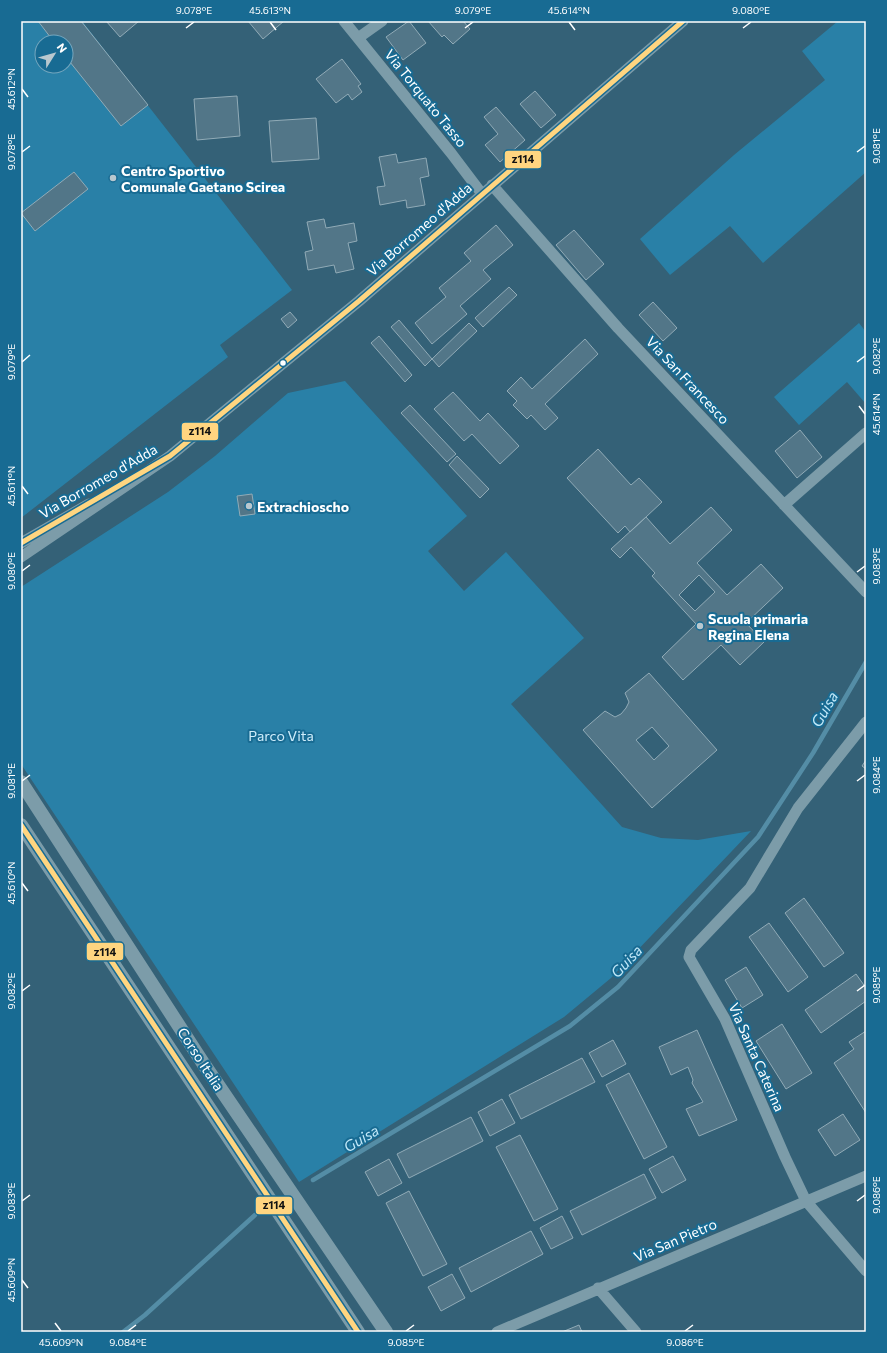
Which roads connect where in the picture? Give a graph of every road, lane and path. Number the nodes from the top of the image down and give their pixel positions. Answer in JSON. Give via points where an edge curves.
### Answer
{"nodes":[{"id":1,"x":344,"y":21,"type":"edge"},
{"id":2,"x":382,"y":21,"type":"edge"},
{"id":3,"x":683,"y":21,"type":"edge"},
{"id":4,"x":358,"y":38,"type":"junction"},
{"id":5,"x":492,"y":185,"type":"junction"},
{"id":6,"x":482,"y":194,"type":"junction"},
{"id":7,"x":866,"y":433,"type":"edge"},
{"id":8,"x":170,"y":456,"type":"junction"},
{"id":9,"x":784,"y":505,"type":"junction"},
{"id":10,"x":21,"y":543,"type":"edge"},
{"id":11,"x":21,"y":557,"type":"edge"},
{"id":12,"x":866,"y":592,"type":"edge"},
{"id":13,"x":866,"y":722,"type":"edge"},
{"id":14,"x":21,"y":782,"type":"edge"},
{"id":15,"x":21,"y":825,"type":"edge"},
{"id":16,"x":866,"y":1176,"type":"edge"},
{"id":17,"x":806,"y":1201,"type":"junction"},
{"id":18,"x":866,"y":1271,"type":"edge"},
{"id":19,"x":598,"y":1288,"type":"junction"},
{"id":20,"x":358,"y":1332,"type":"edge"},
{"id":21,"x":386,"y":1332,"type":"edge"},
{"id":22,"x":497,"y":1332,"type":"edge"},
{"id":23,"x":636,"y":1332,"type":"edge"}],
"edges":[{"from":1,"to":4,"type":"street","name":"Via Torquato Tasso"},
{"from":2,"to":4,"type":"street"},
{"from":3,"to":5,"type":"street","name":"Via Borromeo d'Adda"},
{"from":4,"to":6,"type":"street","name":"Via Torquato Tasso","via":[[456,158]]},
{"from":5,"to":6,"type":"street","name":"Via Borromeo d'Adda"},
{"from":5,"to":9,"type":"street","name":"Via San Francesco","via":[[618,328]]},
{"from":6,"to":8,"type":"street","name":"Via Borromeo d'Adda","via":[[358,301]]},
{"from":7,"to":9,"type":"street"},
{"from":8,"to":10,"type":"street","name":"Via Borromeo d'Adda"},
{"from":8,"to":11,"type":"street","name":"Via Borromeo d'Adda"},
{"from":9,"to":12,"type":"street","name":"Via San Francesco"},
{"from":13,"to":17,"type":"street","name":"Via Santa Caterina","via":[[798,808],[750,888],[691,950],[689,957],[726,1019]]},
{"from":14,"to":21,"type":"street","name":"Corso Italia","via":[[203,1063]]},
{"from":15,"to":20,"type":"street","name":"Corso Italia"},
{"from":16,"to":17,"type":"street","name":"Via San Pietro"},
{"from":17,"to":18,"type":"street","name":"Via Santa Caterina"},
{"from":17,"to":19,"type":"street","name":"Via San Pietro"},
{"from":19,"to":22,"type":"street","name":"Via San Pietro"},
{"from":19,"to":23,"type":"street"}]}
